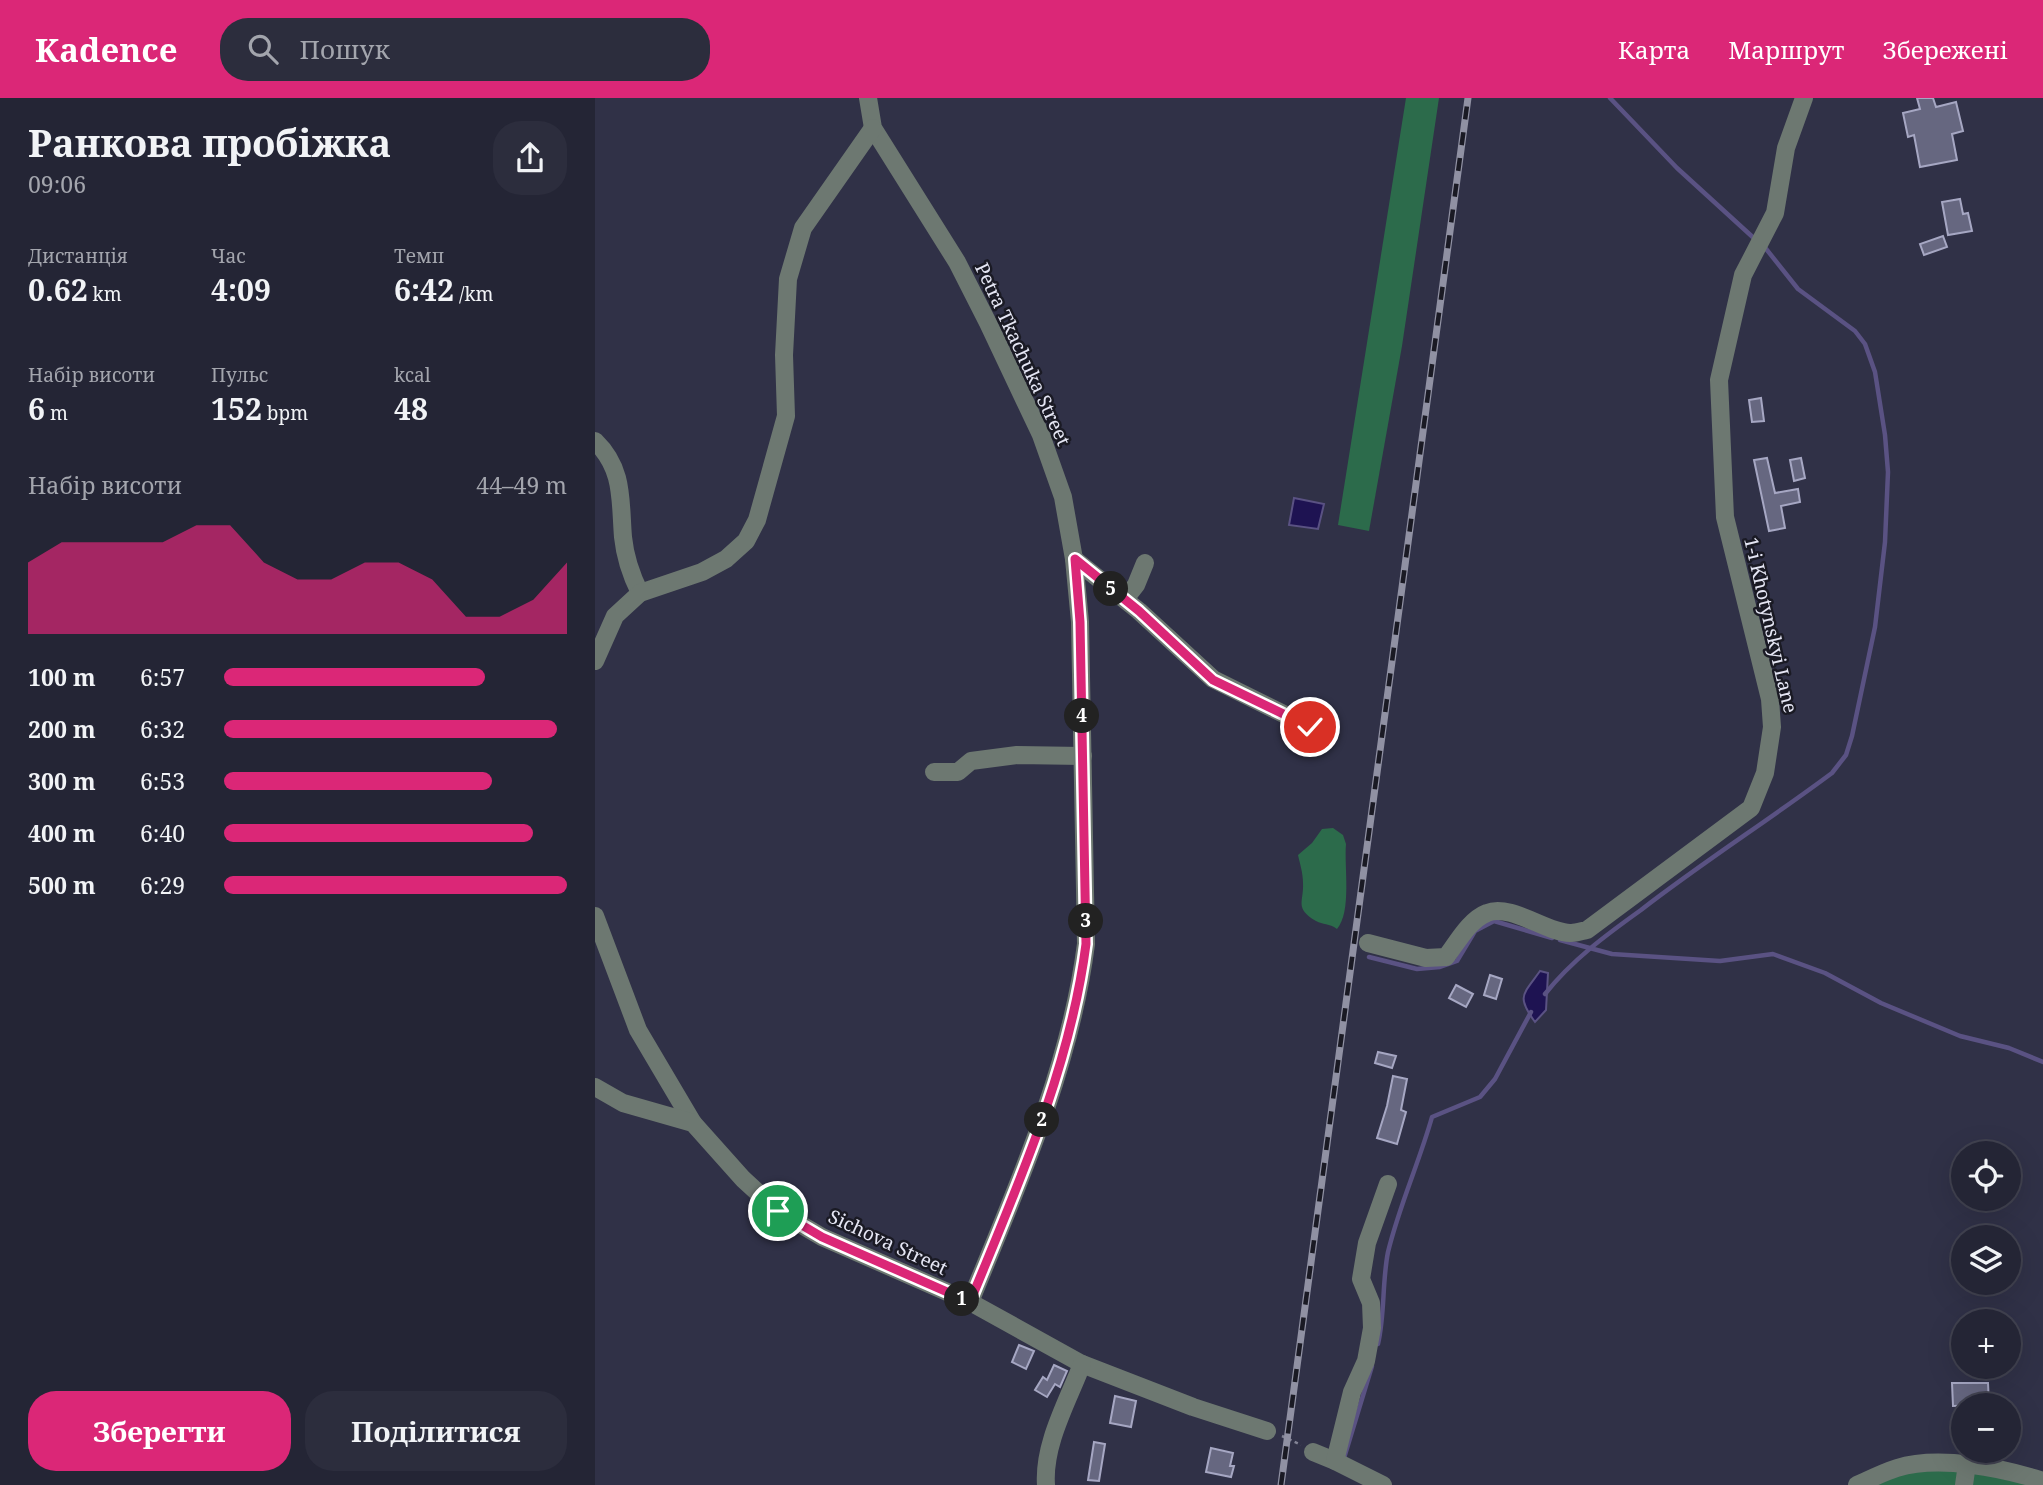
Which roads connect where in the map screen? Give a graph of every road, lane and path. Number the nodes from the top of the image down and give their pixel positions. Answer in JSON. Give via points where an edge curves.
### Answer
{"nodes":[{"id":1,"x":868,"y":98,"type":"edge"},
{"id":2,"x":1804,"y":98,"type":"edge"},
{"id":3,"x":873,"y":128,"type":"junction"},
{"id":4,"x":595,"y":441,"type":"edge"},
{"id":5,"x":1075,"y":559,"type":"junction"},
{"id":6,"x":1145,"y":563,"type":"dead end"},
{"id":7,"x":640,"y":593,"type":"junction"},
{"id":8,"x":1125,"y":600,"type":"junction"},
{"id":9,"x":595,"y":661,"type":"edge"},
{"id":10,"x":1310,"y":727,"type":"dead end"},
{"id":11,"x":1083,"y":756,"type":"junction"},
{"id":12,"x":934,"y":772,"type":"dead end"},
{"id":13,"x":595,"y":916,"type":"edge"},
{"id":14,"x":1369,"y":943,"type":"dead end"},
{"id":15,"x":595,"y":1087,"type":"edge"},
{"id":16,"x":674,"y":1091,"type":"junction"},
{"id":17,"x":641,"y":1108,"type":"junction"},
{"id":18,"x":693,"y":1123,"type":"junction"},
{"id":19,"x":1388,"y":1184,"type":"dead end"},
{"id":20,"x":970,"y":1302,"type":"junction"},
{"id":21,"x":1082,"y":1364,"type":"junction"},
{"id":22,"x":1268,"y":1431,"type":"joint"},
{"id":23,"x":1313,"y":1452,"type":"joint"},
{"id":24,"x":1335,"y":1461,"type":"junction"},
{"id":25,"x":1967,"y":1464,"type":"junction"},
{"id":26,"x":2043,"y":1481,"type":"edge"},
{"id":27,"x":1046,"y":1485,"type":"edge"},
{"id":28,"x":1383,"y":1485,"type":"edge"},
{"id":29,"x":1857,"y":1485,"type":"edge"},
{"id":30,"x":1964,"y":1485,"type":"edge"}],
"edges":[{"from":1,"to":3,"type":"street","name":"Petra Tkachuka Street"},
{"from":2,"to":14,"type":"street","name":"1-i Khotynskyi Lane","via":[[1786,148],[1775,213],[1743,275],[1719,380],[1725,517],[1770,699],[1772,727],[1765,773],[1751,808],[1587,930],[1570,934],[1498,911],[1486,913],[1471,925],[1446,957],[1426,958]]},
{"from":3,"to":5,"type":"street","name":"Petra Tkachuka Street","via":[[957,262],[1041,435],[1063,497]]},
{"from":3,"to":7,"type":"street","via":[[803,228],[788,279],[786,416],[747,541],[702,572]]},
{"from":4,"to":7,"type":"street","via":[[615,470],[630,573]]},
{"from":5,"to":8,"type":"street"},
{"from":5,"to":11,"type":"street","name":"Petra Tkachuka Street"},
{"from":6,"to":8,"type":"street"},
{"from":7,"to":9,"type":"street","via":[[615,616]]},
{"from":8,"to":10,"type":"street","via":[[1213,680]]},
{"from":11,"to":12,"type":"street","via":[[1017,755],[971,761],[958,772]]},
{"from":11,"to":20,"type":"street","name":"Petra Tkachuka Street","via":[[1086,944],[1081,980],[1048,1103]]},
{"from":13,"to":16,"type":"street","name":"Sichova Street","via":[[638,1030]]},
{"from":15,"to":17,"type":"street"},
{"from":16,"to":17,"type":"street"},
{"from":16,"to":18,"type":"street","name":"Sichova Street"},
{"from":17,"to":18,"type":"street"},
{"from":18,"to":20,"type":"street","name":"Sichova Street","via":[[778,1211],[833,1242]]},
{"from":19,"to":24,"type":"street","via":[[1367,1243],[1361,1279],[1371,1303],[1366,1361],[1352,1392]]},
{"from":20,"to":21,"type":"street","name":"Sichova Street"},
{"from":21,"to":22,"type":"street","name":"Sichova Street"},
{"from":21,"to":27,"type":"street","via":[[1053,1438]]},
{"from":22,"to":23,"type":"path"},
{"from":23,"to":24,"type":"street"},
{"from":24,"to":28,"type":"street"},
{"from":25,"to":26,"type":"street","via":[[2010,1470]]},
{"from":25,"to":29,"type":"street","via":[[1898,1467]]},
{"from":25,"to":30,"type":"street"}]}
